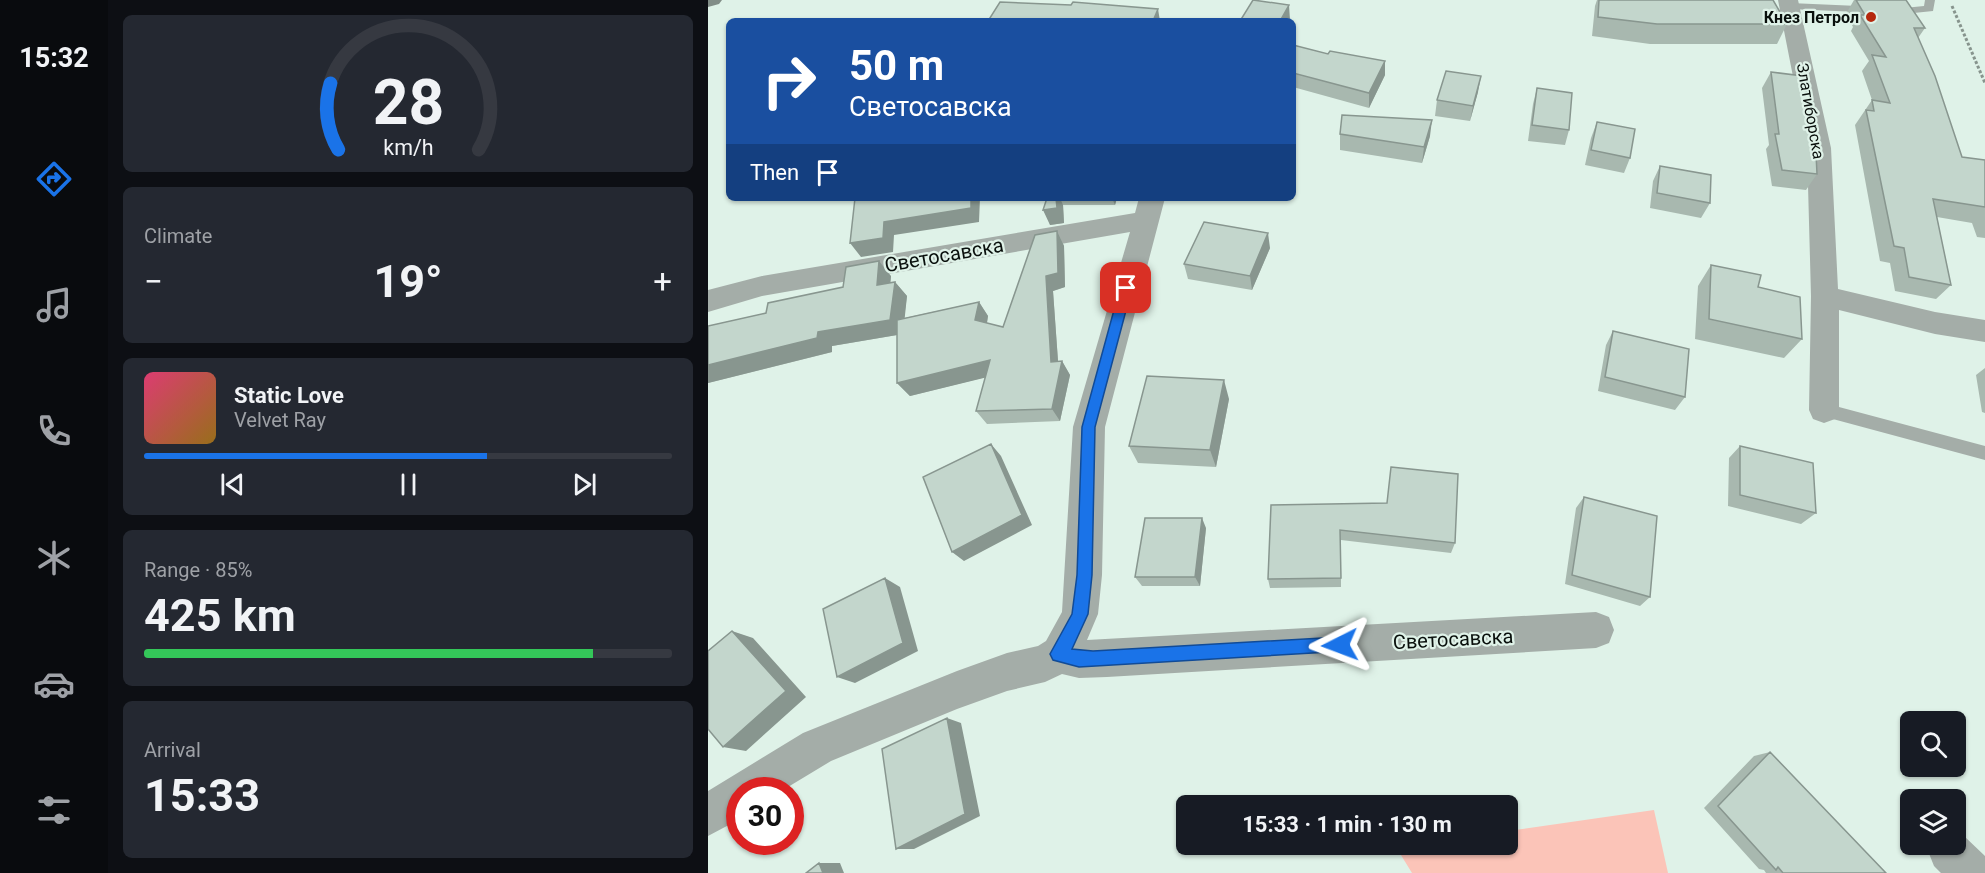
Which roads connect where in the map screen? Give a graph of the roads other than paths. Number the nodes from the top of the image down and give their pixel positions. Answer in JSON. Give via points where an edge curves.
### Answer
{"nodes":[{"id":1,"x":1930,"y":0,"type":"edge"},
{"id":2,"x":1789,"y":3,"type":"edge"},
{"id":3,"x":1149,"y":209,"type":"edge"},
{"id":4,"x":1825,"y":296,"type":"junction"},
{"id":5,"x":708,"y":301,"type":"edge"},
{"id":6,"x":1985,"y":331,"type":"edge"},
{"id":7,"x":1824,"y":410,"type":"joint"},
{"id":8,"x":1985,"y":453,"type":"edge"},
{"id":9,"x":1596,"y":630,"type":"dead end"},
{"id":10,"x":1059,"y":654,"type":"junction"},
{"id":11,"x":767,"y":777,"type":"edge"},
{"id":12,"x":726,"y":803,"type":"edge"},
{"id":13,"x":708,"y":815,"type":"edge"}],
"edges":[{"from":1,"to":2,"type":"lane","via":[[1929,9],[1904,10]]},
{"from":2,"to":4,"type":"street","name":"Златиборска","via":[[1819,148]]},
{"from":3,"to":5,"type":"street","name":"Светосавска","via":[[762,286]]},
{"from":3,"to":10,"type":"street","name":"Светосавска","via":[[1089,427],[1080,614]]},
{"from":4,"to":6,"type":"street"},
{"from":4,"to":7,"type":"street","name":"Златиборска"},
{"from":7,"to":8,"type":"lane"},
{"from":9,"to":10,"type":"street","name":"Светосавска","via":[[1098,659]]},
{"from":10,"to":11,"type":"street","via":[[1045,663],[957,690],[817,747]]},
{"from":12,"to":13,"type":"street"}]}
